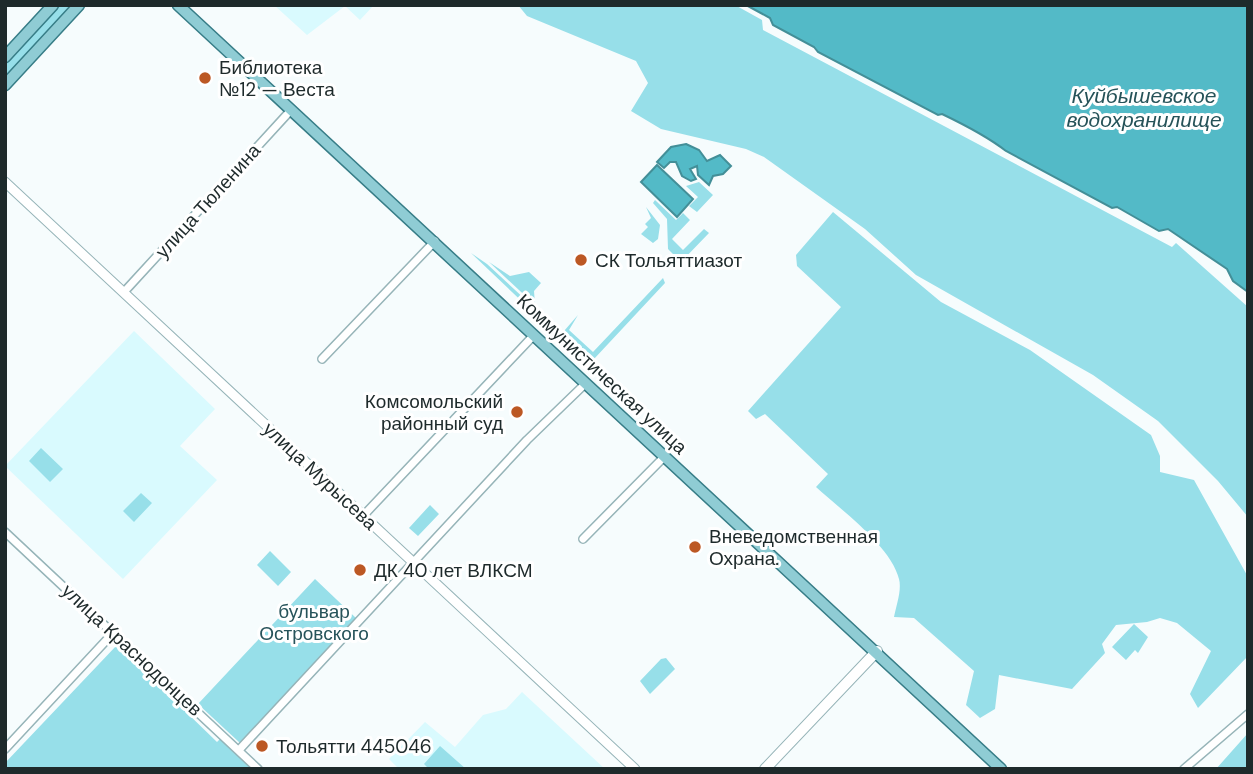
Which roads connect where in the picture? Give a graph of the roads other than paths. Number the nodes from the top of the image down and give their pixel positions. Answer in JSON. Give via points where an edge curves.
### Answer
{"nodes":[{"id":1,"x":53,"y":5,"type":"edge"},
{"id":2,"x":79,"y":5,"type":"edge"},
{"id":3,"x":178,"y":5,"type":"edge"},
{"id":4,"x":5,"y":57,"type":"edge"},
{"id":5,"x":5,"y":85,"type":"edge"},
{"id":6,"x":291,"y":110,"type":"junction"},
{"id":7,"x":5,"y":182,"type":"edge"},
{"id":8,"x":435,"y":241,"type":"junction"},
{"id":9,"x":124,"y":292,"type":"junction"},
{"id":10,"x":534,"y":335,"type":"junction"},
{"id":11,"x":322,"y":359,"type":"dead end"},
{"id":12,"x":586,"y":383,"type":"junction"},
{"id":13,"x":665,"y":456,"type":"junction"},
{"id":14,"x":363,"y":516,"type":"junction"},
{"id":15,"x":5,"y":533,"type":"edge"},
{"id":16,"x":583,"y":539,"type":"dead end"},
{"id":17,"x":414,"y":563,"type":"junction"},
{"id":18,"x":114,"y":632,"type":"junction"},
{"id":19,"x":877,"y":651,"type":"junction"},
{"id":20,"x":1248,"y":714,"type":"edge"},
{"id":21,"x":5,"y":749,"type":"edge"},
{"id":22,"x":239,"y":750,"type":"junction"},
{"id":23,"x":258,"y":769,"type":"edge"},
{"id":24,"x":635,"y":769,"type":"edge"},
{"id":25,"x":765,"y":769,"type":"edge"},
{"id":26,"x":1001,"y":769,"type":"edge"},
{"id":27,"x":1184,"y":769,"type":"edge"}],
"edges":[{"from":1,"to":4,"type":"main road"},
{"from":2,"to":5,"type":"main road"},
{"from":3,"to":6,"type":"main road","name":"Коммунистическая улица"},
{"from":6,"to":8,"type":"main road","name":"Коммунистическая улица"},
{"from":6,"to":9,"type":"street","name":"улица Тюленина"},
{"from":7,"to":9,"type":"street","name":"улица Мурысева"},
{"from":8,"to":10,"type":"main road","name":"Коммунистическая улица"},
{"from":8,"to":11,"type":"street"},
{"from":9,"to":14,"type":"street","name":"улица Мурысева"},
{"from":10,"to":12,"type":"main road","name":"Коммунистическая улица"},
{"from":10,"to":14,"type":"street"},
{"from":12,"to":13,"type":"main road","name":"Коммунистическая улица"},
{"from":12,"to":17,"type":"street"},
{"from":13,"to":16,"type":"street"},
{"from":13,"to":19,"type":"main road","name":"Коммунистическая улица"},
{"from":14,"to":17,"type":"street","name":"улица Мурысева"},
{"from":15,"to":18,"type":"street","name":"улица Краснодонцев"},
{"from":17,"to":22,"type":"street"},
{"from":17,"to":24,"type":"street","name":"улица Мурысева"},
{"from":18,"to":21,"type":"street"},
{"from":18,"to":22,"type":"street","name":"улица Краснодонцев"},
{"from":19,"to":25,"type":"main road"},
{"from":19,"to":26,"type":"main road","name":"Коммунистическая улица"},
{"from":20,"to":27,"type":"street"},
{"from":22,"to":23,"type":"street","name":"улица Краснодонцев"}]}
